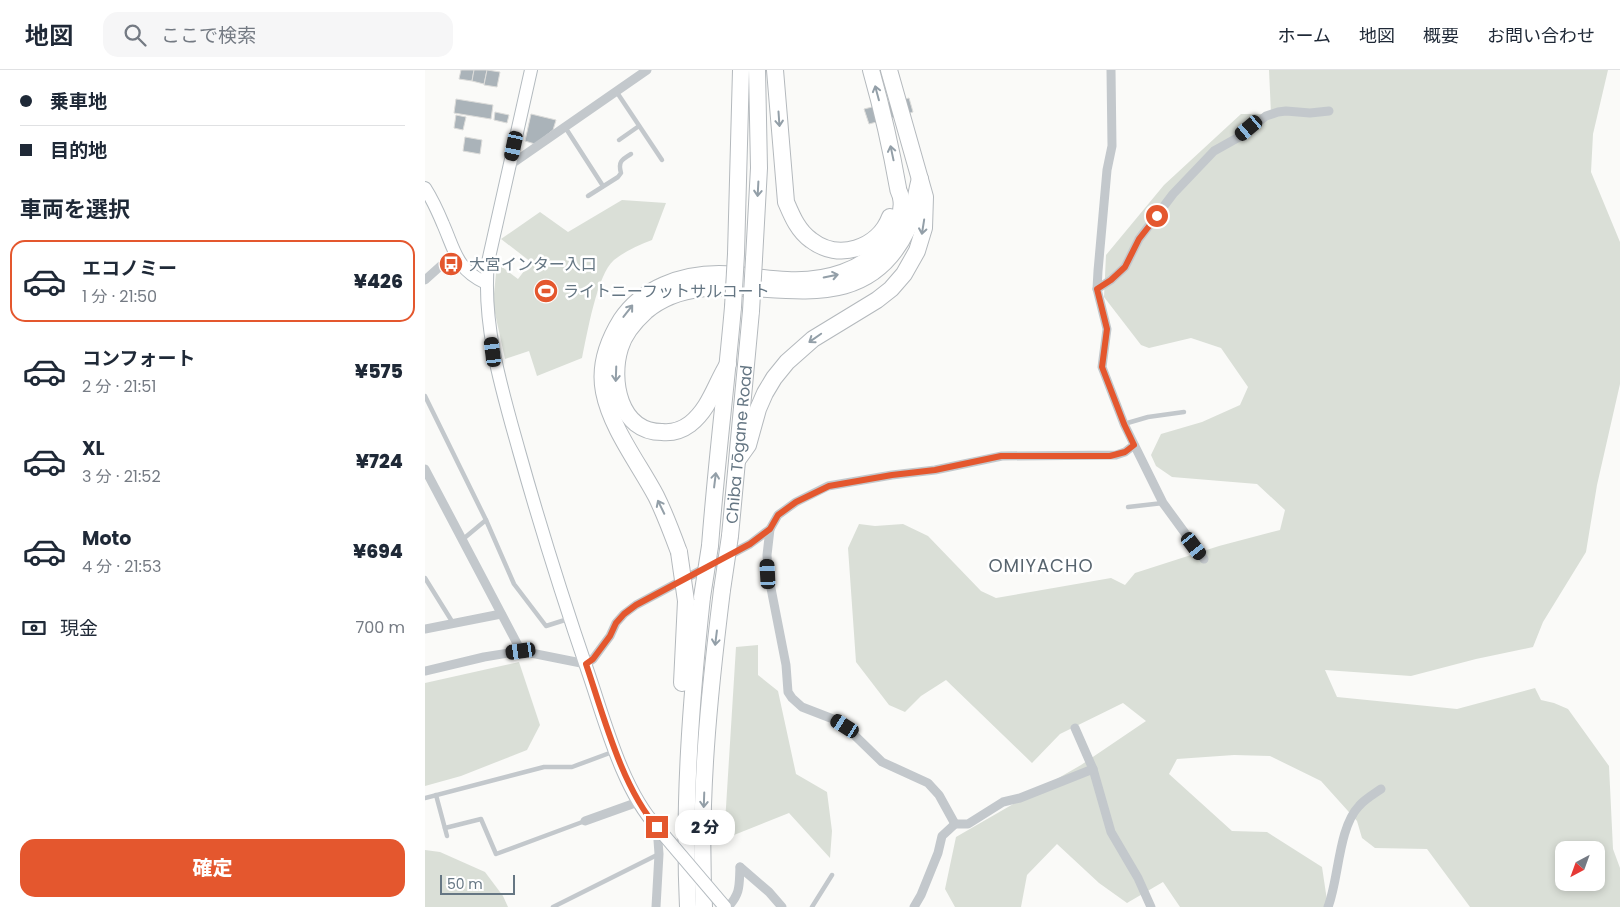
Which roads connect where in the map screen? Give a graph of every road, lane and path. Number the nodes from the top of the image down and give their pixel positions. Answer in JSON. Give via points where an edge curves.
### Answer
{"nodes":[{"id":1,"x":531,"y":70,"type":"edge"},
{"id":2,"x":647,"y":70,"type":"edge"},
{"id":3,"x":741,"y":70,"type":"edge"},
{"id":4,"x":757,"y":70,"type":"edge"},
{"id":5,"x":775,"y":70,"type":"edge"},
{"id":6,"x":871,"y":70,"type":"edge"},
{"id":7,"x":889,"y":70,"type":"edge"},
{"id":8,"x":1111,"y":70,"type":"edge"},
{"id":9,"x":616,"y":91,"type":"junction"},
{"id":10,"x":1329,"y":111,"type":"dead end"},
{"id":11,"x":564,"y":126,"type":"junction"},
{"id":12,"x":639,"y":126,"type":"junction"},
{"id":13,"x":619,"y":140,"type":"dead end"},
{"id":14,"x":631,"y":154,"type":"dead end"},
{"id":15,"x":662,"y":160,"type":"dead end"},
{"id":16,"x":510,"y":165,"type":"junction"},
{"id":17,"x":920,"y":179,"type":"junction"},
{"id":18,"x":603,"y":186,"type":"junction"},
{"id":19,"x":425,"y":188,"type":"edge"},
{"id":20,"x":898,"y":189,"type":"junction"},
{"id":21,"x":588,"y":196,"type":"dead end"},
{"id":22,"x":429,"y":204,"type":"edge"},
{"id":23,"x":454,"y":254,"type":"junction"},
{"id":24,"x":425,"y":280,"type":"edge"},
{"id":25,"x":486,"y":283,"type":"junction"},
{"id":26,"x":1097,"y":289,"type":"junction"},
{"id":27,"x":729,"y":364,"type":"junction"},
{"id":28,"x":425,"y":396,"type":"edge"},
{"id":29,"x":1184,"y":412,"type":"dead end"},
{"id":30,"x":1124,"y":424,"type":"junction"},
{"id":31,"x":1134,"y":445,"type":"junction"},
{"id":32,"x":737,"y":459,"type":"junction"},
{"id":33,"x":425,"y":469,"type":"edge"},
{"id":34,"x":1163,"y":503,"type":"junction"},
{"id":35,"x":1128,"y":507,"type":"dead end"},
{"id":36,"x":487,"y":520,"type":"junction"},
{"id":37,"x":770,"y":529,"type":"junction"},
{"id":38,"x":462,"y":540,"type":"junction"},
{"id":39,"x":1204,"y":559,"type":"dead end"},
{"id":40,"x":425,"y":578,"type":"edge"},
{"id":41,"x":501,"y":614,"type":"junction"},
{"id":42,"x":569,"y":618,"type":"junction"},
{"id":43,"x":453,"y":624,"type":"junction"},
{"id":44,"x":425,"y":629,"type":"edge"},
{"id":45,"x":521,"y":651,"type":"junction"},
{"id":46,"x":586,"y":664,"type":"junction"},
{"id":47,"x":425,"y":671,"type":"edge"},
{"id":48,"x":1075,"y":728,"type":"dead end"},
{"id":49,"x":616,"y":750,"type":"junction"},
{"id":50,"x":1093,"y":769,"type":"junction"},
{"id":51,"x":1381,"y":789,"type":"dead end"},
{"id":52,"x":436,"y":795,"type":"junction"},
{"id":53,"x":425,"y":798,"type":"edge"},
{"id":54,"x":638,"y":802,"type":"junction"},
{"id":55,"x":585,"y":821,"type":"joint"},
{"id":56,"x":955,"y":824,"type":"junction"},
{"id":57,"x":657,"y":827,"type":"junction"},
{"id":58,"x":445,"y":828,"type":"junction"},
{"id":59,"x":447,"y":836,"type":"dead end"},
{"id":60,"x":659,"y":854,"type":"junction"},
{"id":61,"x":832,"y":875,"type":"dead end"},
{"id":62,"x":688,"y":901,"type":"edge"},
{"id":63,"x":553,"y":907,"type":"edge"},
{"id":64,"x":656,"y":907,"type":"edge"},
{"id":65,"x":705,"y":907,"type":"edge"},
{"id":66,"x":727,"y":907,"type":"edge"},
{"id":67,"x":782,"y":907,"type":"edge"},
{"id":68,"x":812,"y":907,"type":"edge"},
{"id":69,"x":914,"y":907,"type":"edge"},
{"id":70,"x":1151,"y":907,"type":"edge"},
{"id":71,"x":1328,"y":907,"type":"edge"}],
"edges":[{"from":1,"to":16,"type":"street"},
{"from":2,"to":9,"type":"street"},
{"from":3,"to":27,"type":"highway","name":"Chiba Tōgane Road","bridge":true,"via":[[736,254]]},
{"from":4,"to":32,"type":"highway","name":"Chiba Tōgane Road","one_way":true,"bridge":true,"via":[[759,168],[751,311]]},
{"from":5,"to":20,"type":"highway","one_way":true,"via":[[786,202],[792,217],[809,240],[834,251],[846,251],[866,244],[884,229]]},
{"from":20,"to":6,"type":"highway","one_way":true},
{"from":7,"to":17,"type":"highway"},
{"from":8,"to":26,"type":"street","via":[[1112,146]]},
{"from":9,"to":11,"type":"street"},
{"from":9,"to":12,"type":"lane"},
{"from":10,"to":26,"type":"street","via":[[1310,114],[1286,111],[1266,116],[1214,151],[1173,194],[1139,239],[1125,267]]},
{"from":11,"to":16,"type":"street"},
{"from":11,"to":18,"type":"lane"},
{"from":12,"to":13,"type":"lane"},
{"from":12,"to":15,"type":"lane"},
{"from":14,"to":18,"type":"lane","via":[[620,162],[619,177]]},
{"from":16,"to":25,"type":"street"},
{"from":17,"to":27,"type":"highway","one_way":true,"via":[[908,228],[895,251],[874,271],[849,284],[826,289],[799,292],[713,288],[667,297],[644,313],[626,334],[617,362],[616,386],[630,418],[645,429],[669,432],[689,425],[705,409]]},
{"from":17,"to":32,"type":"highway","one_way":true,"via":[[925,214],[921,241],[911,263],[891,289],[813,339],[787,362],[765,393],[748,445]]},
{"from":18,"to":21,"type":"lane"},
{"from":19,"to":22,"type":"street"},
{"from":62,"to":20,"type":"highway","one_way":true,"bridge":true,"via":[[681,841],[681,701],[686,601],[679,552],[655,496],[618,428],[604,392],[608,346],[632,306],[641,298],[655,288],[685,278],[720,274],[788,280],[851,270],[873,257],[891,238],[901,210],[902,198]]},
{"from":22,"to":23,"type":"street","via":[[444,224]]},
{"from":23,"to":24,"type":"street"},
{"from":23,"to":25,"type":"street","via":[[468,272]]},
{"from":25,"to":42,"type":"street","via":[[493,352],[502,392]]},
{"from":26,"to":30,"type":"street","via":[[1107,329],[1102,367]]},
{"from":62,"to":27,"type":"highway","name":"Chiba Tōgane Road","one_way":true,"bridge":true,"via":[[686,848],[694,672],[711,546],[714,489]]},
{"from":28,"to":36,"type":"lane"},
{"from":29,"to":30,"type":"lane"},
{"from":30,"to":31,"type":"street"},
{"from":31,"to":34,"type":"street"},
{"from":31,"to":37,"type":"street","via":[[1116,455],[1001,456],[829,486],[778,515]]},
{"from":32,"to":65,"type":"highway","name":"Chiba Tōgane Road","one_way":true,"bridge":true,"via":[[706,755]]},
{"from":33,"to":38,"type":"street"},
{"from":34,"to":35,"type":"lane"},
{"from":34,"to":39,"type":"street"},
{"from":36,"to":38,"type":"lane"},
{"from":36,"to":42,"type":"lane","via":[[514,584],[546,626]]},
{"from":37,"to":46,"type":"street","via":[[750,544],[636,605],[624,614],[593,659]]},
{"from":37,"to":56,"type":"street","via":[[768,574],[786,665],[788,692],[802,707],[845,726],[882,762],[928,783],[939,795]]},
{"from":38,"to":41,"type":"street"},
{"from":40,"to":43,"type":"lane"},
{"from":41,"to":43,"type":"street"},
{"from":41,"to":45,"type":"street"},
{"from":42,"to":46,"type":"street"},
{"from":43,"to":44,"type":"street"},
{"from":45,"to":46,"type":"street"},
{"from":45,"to":47,"type":"street"},
{"from":46,"to":49,"type":"street"},
{"from":48,"to":50,"type":"street"},
{"from":49,"to":52,"type":"lane","via":[[572,767],[544,768]]},
{"from":49,"to":54,"type":"street"},
{"from":50,"to":56,"type":"street","via":[[1003,802],[968,824]]},
{"from":50,"to":70,"type":"street","via":[[1111,832]]},
{"from":51,"to":71,"type":"street","via":[[1359,806],[1349,824]]},
{"from":52,"to":53,"type":"lane"},
{"from":52,"to":58,"type":"lane"},
{"from":54,"to":55,"type":"street"},
{"from":54,"to":57,"type":"street"},
{"from":55,"to":58,"type":"lane","via":[[496,854],[481,819]]},
{"from":56,"to":69,"type":"street","via":[[943,836]]},
{"from":57,"to":60,"type":"street"},
{"from":57,"to":66,"type":"street","bridge":true},
{"from":58,"to":59,"type":"lane"},
{"from":60,"to":63,"type":"lane"},
{"from":60,"to":64,"type":"street"},
{"from":61,"to":68,"type":"lane"},
{"from":66,"to":67,"type":"street","via":[[739,889],[740,867]]}]}
